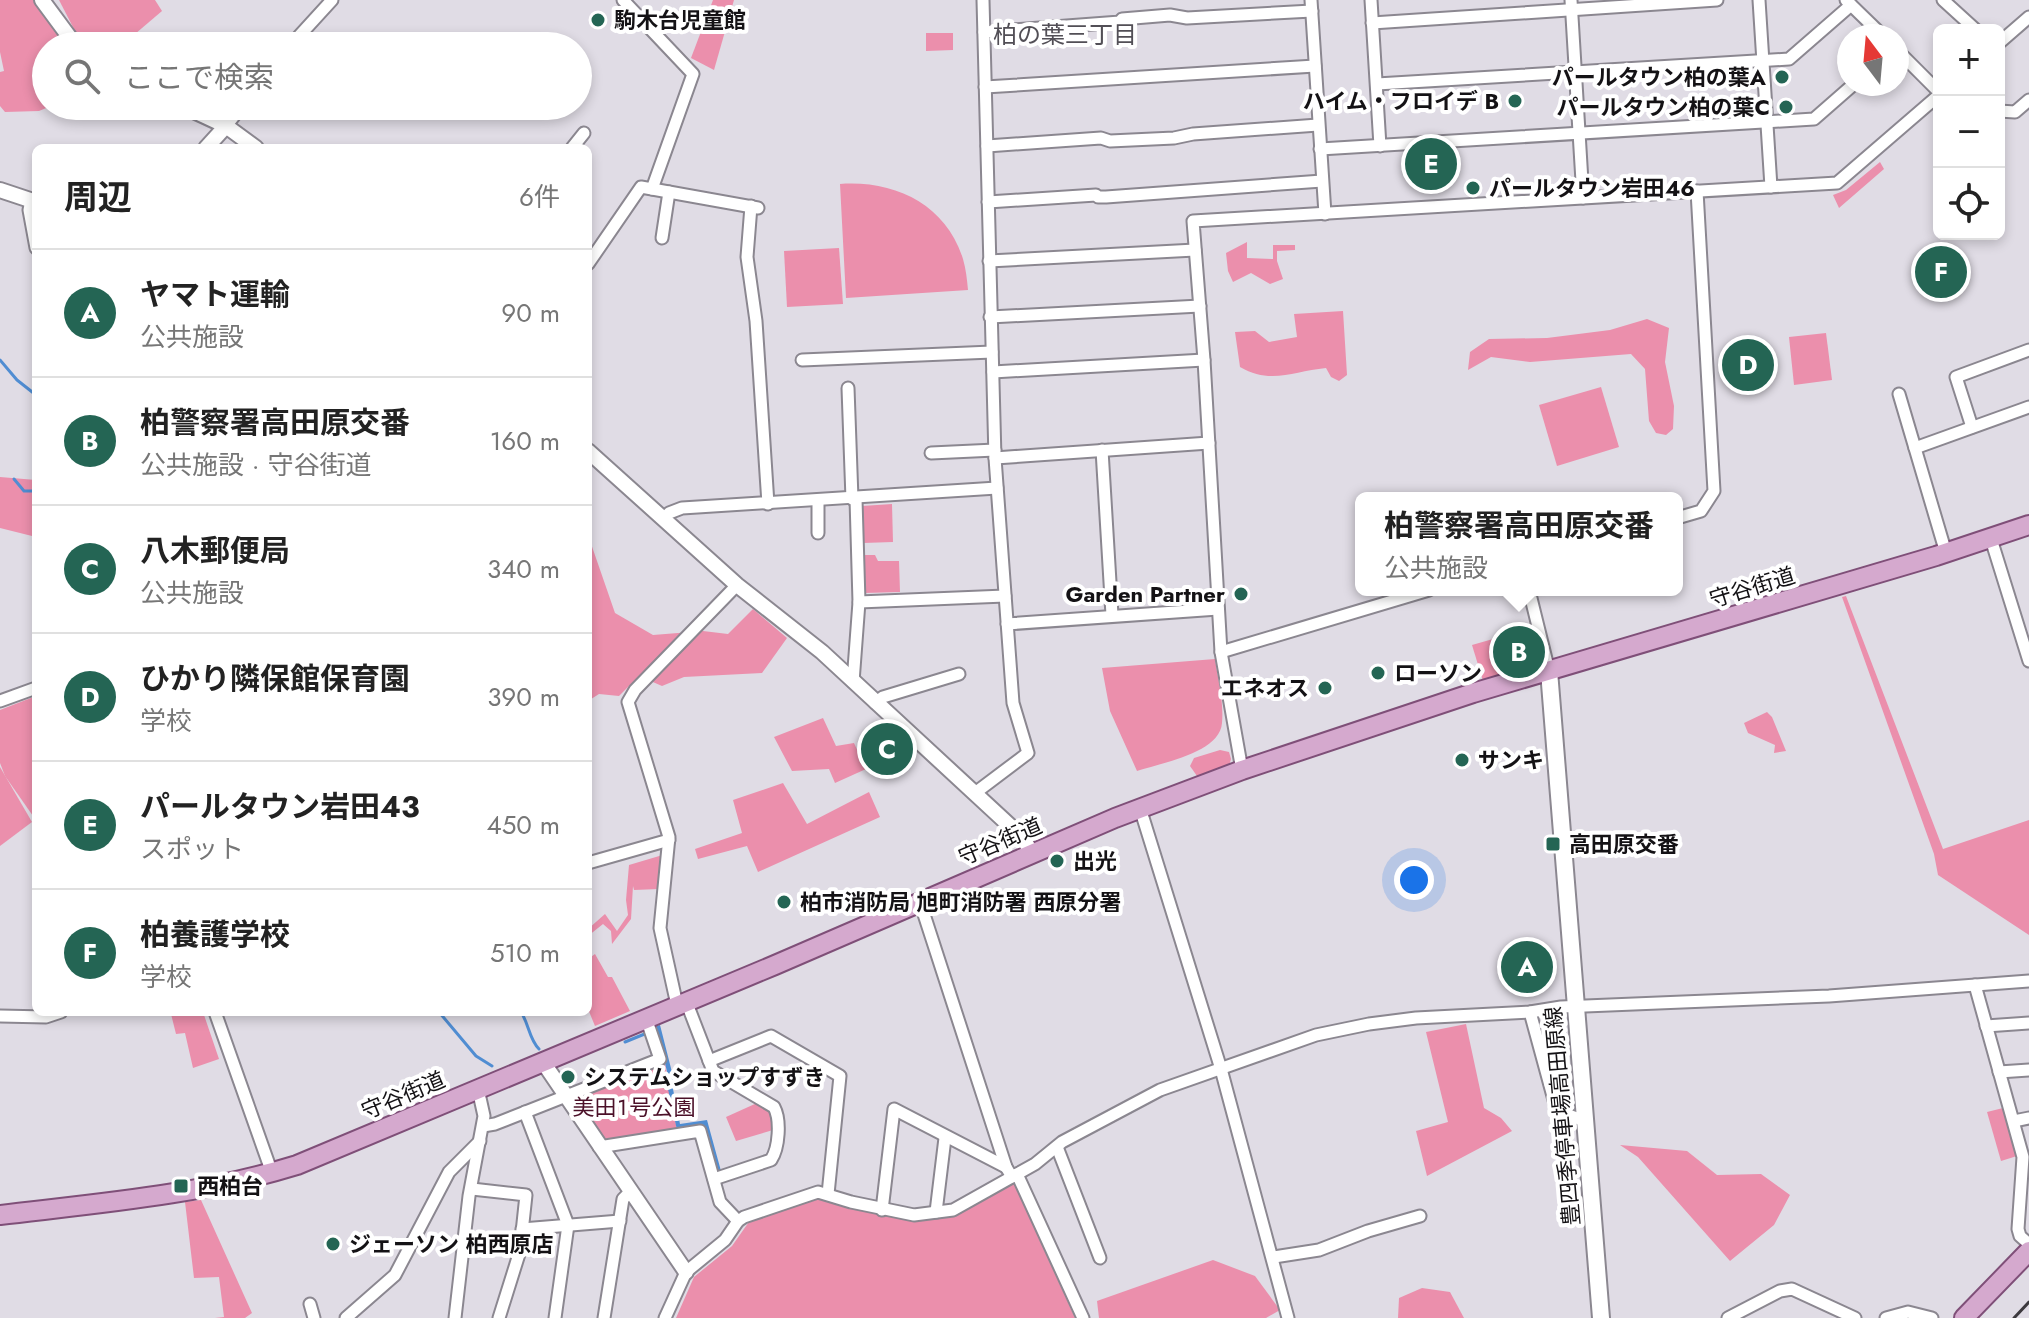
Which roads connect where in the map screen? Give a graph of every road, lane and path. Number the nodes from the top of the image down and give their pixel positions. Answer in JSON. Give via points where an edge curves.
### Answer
{"nodes":[{"id":1,"x":42,"y":0,"type":"edge"},
{"id":2,"x":332,"y":0,"type":"edge"},
{"id":3,"x":623,"y":0,"type":"edge"},
{"id":4,"x":983,"y":0,"type":"edge"},
{"id":5,"x":1371,"y":0,"type":"edge"},
{"id":6,"x":1717,"y":0,"type":"edge"},
{"id":7,"x":1759,"y":0,"type":"edge"},
{"id":8,"x":1947,"y":1,"type":"edge"},
{"id":9,"x":1848,"y":3,"type":"edge"},
{"id":10,"x":1311,"y":5,"type":"edge"},
{"id":11,"x":1571,"y":5,"type":"edge"},
{"id":12,"x":2029,"y":17,"type":"edge"},
{"id":13,"x":1372,"y":23,"type":"junction"},
{"id":14,"x":1870,"y":24,"type":"edge"},
{"id":15,"x":1970,"y":24,"type":"edge"},
{"id":16,"x":66,"y":32,"type":"edge"},
{"id":17,"x":303,"y":32,"type":"edge"},
{"id":18,"x":984,"y":32,"type":"junction"},
{"id":19,"x":2005,"y":38,"type":"edge"},
{"id":20,"x":1764,"y":60,"type":"junction"},
{"id":21,"x":1909,"y":63,"type":"edge"},
{"id":22,"x":1315,"y":66,"type":"junction"},
{"id":23,"x":1576,"y":72,"type":"junction"},
{"id":24,"x":1377,"y":84,"type":"junction"},
{"id":25,"x":985,"y":87,"type":"junction"},
{"id":26,"x":1933,"y":88,"type":"edge"},
{"id":27,"x":1840,"y":96,"type":"edge"},
{"id":28,"x":1937,"y":96,"type":"edge"},
{"id":29,"x":2029,"y":100,"type":"edge"},
{"id":30,"x":2005,"y":111,"type":"edge"},
{"id":31,"x":213,"y":120,"type":"edge"},
{"id":32,"x":231,"y":120,"type":"edge"},
{"id":33,"x":1767,"y":122,"type":"junction"},
{"id":34,"x":1318,"y":125,"type":"junction"},
{"id":35,"x":226,"y":126,"type":"junction"},
{"id":36,"x":584,"y":133,"type":"dead end"},
{"id":37,"x":1579,"y":134,"type":"junction"},
{"id":38,"x":210,"y":144,"type":"edge"},
{"id":39,"x":251,"y":144,"type":"edge"},
{"id":40,"x":575,"y":144,"type":"edge"},
{"id":41,"x":987,"y":146,"type":"junction"},
{"id":42,"x":1380,"y":146,"type":"junction"},
{"id":43,"x":1320,"y":149,"type":"junction"},
{"id":44,"x":1322,"y":181,"type":"junction"},
{"id":45,"x":1771,"y":187,"type":"junction"},
{"id":46,"x":652,"y":189,"type":"junction"},
{"id":47,"x":0,"y":190,"type":"edge"},
{"id":48,"x":1697,"y":191,"type":"junction"},
{"id":49,"x":669,"y":192,"type":"junction"},
{"id":50,"x":1583,"y":198,"type":"junction"},
{"id":51,"x":32,"y":200,"type":"edge"},
{"id":52,"x":988,"y":202,"type":"junction"},
{"id":53,"x":32,"y":205,"type":"edge"},
{"id":54,"x":1325,"y":214,"type":"junction"},
{"id":55,"x":32,"y":226,"type":"edge"},
{"id":56,"x":662,"y":238,"type":"dead end"},
{"id":57,"x":1195,"y":250,"type":"junction"},
{"id":58,"x":592,"y":258,"type":"edge"},
{"id":59,"x":989,"y":261,"type":"junction"},
{"id":60,"x":1200,"y":306,"type":"junction"},
{"id":61,"x":990,"y":317,"type":"junction"},
{"id":62,"x":2029,"y":350,"type":"edge"},
{"id":63,"x":992,"y":352,"type":"junction"},
{"id":64,"x":802,"y":360,"type":"dead end"},
{"id":65,"x":1204,"y":360,"type":"junction"},
{"id":66,"x":993,"y":372,"type":"junction"},
{"id":67,"x":848,"y":388,"type":"dead end"},
{"id":68,"x":1899,"y":394,"type":"dead end"},
{"id":69,"x":2029,"y":407,"type":"edge"},
{"id":70,"x":1972,"y":427,"type":"junction"},
{"id":71,"x":1209,"y":443,"type":"junction"},
{"id":72,"x":1915,"y":448,"type":"junction"},
{"id":73,"x":1102,"y":450,"type":"junction"},
{"id":74,"x":931,"y":453,"type":"dead end"},
{"id":75,"x":995,"y":454,"type":"junction"},
{"id":76,"x":592,"y":455,"type":"edge"},
{"id":77,"x":997,"y":488,"type":"junction"},
{"id":78,"x":854,"y":499,"type":"junction"},
{"id":79,"x":818,"y":501,"type":"junction"},
{"id":80,"x":768,"y":504,"type":"junction"},
{"id":81,"x":1683,"y":516,"type":"edge"},
{"id":82,"x":664,"y":519,"type":"junction"},
{"id":83,"x":2029,"y":525,"type":"edge"},
{"id":84,"x":818,"y":533,"type":"dead end"},
{"id":85,"x":1991,"y":539,"type":"junction"},
{"id":86,"x":1946,"y":553,"type":"junction"},
{"id":87,"x":737,"y":585,"type":"junction"},
{"id":88,"x":1005,"y":596,"type":"junction"},
{"id":89,"x":1409,"y":596,"type":"edge"},
{"id":90,"x":1530,"y":596,"type":"edge"},
{"id":91,"x":859,"y":602,"type":"junction"},
{"id":92,"x":1218,"y":609,"type":"junction"},
{"id":93,"x":1112,"y":615,"type":"junction"},
{"id":94,"x":1007,"y":624,"type":"junction"},
{"id":95,"x":1221,"y":652,"type":"junction"},
{"id":96,"x":2029,"y":661,"type":"edge"},
{"id":97,"x":1549,"y":671,"type":"junction"},
{"id":98,"x":959,"y":674,"type":"dead end"},
{"id":99,"x":853,"y":682,"type":"junction"},
{"id":100,"x":32,"y":689,"type":"edge"},
{"id":101,"x":0,"y":701,"type":"edge"},
{"id":102,"x":875,"y":703,"type":"junction"},
{"id":103,"x":1242,"y":770,"type":"junction"},
{"id":104,"x":975,"y":793,"type":"junction"},
{"id":105,"x":1140,"y":808,"type":"junction"},
{"id":106,"x":669,"y":840,"type":"junction"},
{"id":107,"x":1032,"y":853,"type":"junction"},
{"id":108,"x":592,"y":862,"type":"edge"},
{"id":109,"x":920,"y":902,"type":"junction"},
{"id":110,"x":2029,"y":981,"type":"edge"},
{"id":111,"x":1975,"y":985,"type":"junction"},
{"id":112,"x":681,"y":1003,"type":"junction"},
{"id":113,"x":1576,"y":1006,"type":"junction"},
{"id":114,"x":1530,"y":1012,"type":"junction"},
{"id":115,"x":0,"y":1016,"type":"edge"},
{"id":116,"x":49,"y":1016,"type":"edge"},
{"id":117,"x":216,"y":1016,"type":"edge"},
{"id":118,"x":646,"y":1018,"type":"junction"},
{"id":119,"x":2029,"y":1023,"type":"edge"},
{"id":120,"x":1986,"y":1026,"type":"junction"},
{"id":121,"x":709,"y":1061,"type":"junction"},
{"id":122,"x":543,"y":1062,"type":"junction"},
{"id":123,"x":1221,"y":1069,"type":"junction"},
{"id":124,"x":2029,"y":1070,"type":"edge"},
{"id":125,"x":1999,"y":1072,"type":"junction"},
{"id":126,"x":478,"y":1089,"type":"junction"},
{"id":127,"x":565,"y":1097,"type":"junction"},
{"id":128,"x":525,"y":1112,"type":"junction"},
{"id":129,"x":2029,"y":1118,"type":"edge"},
{"id":130,"x":1585,"y":1121,"type":"junction"},
{"id":131,"x":2014,"y":1121,"type":"junction"},
{"id":132,"x":483,"y":1126,"type":"junction"},
{"id":133,"x":945,"y":1138,"type":"junction"},
{"id":134,"x":480,"y":1141,"type":"junction"},
{"id":135,"x":599,"y":1147,"type":"junction"},
{"id":136,"x":1057,"y":1147,"type":"junction"},
{"id":137,"x":2027,"y":1165,"type":"edge"},
{"id":138,"x":1011,"y":1172,"type":"junction"},
{"id":139,"x":272,"y":1173,"type":"junction"},
{"id":140,"x":714,"y":1179,"type":"junction"},
{"id":141,"x":472,"y":1189,"type":"junction"},
{"id":142,"x":630,"y":1192,"type":"junction"},
{"id":143,"x":828,"y":1194,"type":"junction"},
{"id":144,"x":882,"y":1210,"type":"junction"},
{"id":145,"x":936,"y":1212,"type":"junction"},
{"id":146,"x":0,"y":1215,"type":"edge"},
{"id":147,"x":1420,"y":1216,"type":"dead end"},
{"id":148,"x":620,"y":1221,"type":"junction"},
{"id":149,"x":738,"y":1221,"type":"junction"},
{"id":150,"x":568,"y":1225,"type":"junction"},
{"id":151,"x":522,"y":1229,"type":"junction"},
{"id":152,"x":2029,"y":1244,"type":"edge"},
{"id":153,"x":2029,"y":1251,"type":"edge"},
{"id":154,"x":1274,"y":1257,"type":"junction"},
{"id":155,"x":1100,"y":1258,"type":"dead end"},
{"id":156,"x":686,"y":1272,"type":"junction"},
{"id":157,"x":310,"y":1304,"type":"dead end"},
{"id":158,"x":314,"y":1318,"type":"edge"},
{"id":159,"x":346,"y":1318,"type":"edge"},
{"id":160,"x":455,"y":1318,"type":"edge"},
{"id":161,"x":499,"y":1318,"type":"edge"},
{"id":162,"x":555,"y":1318,"type":"edge"},
{"id":163,"x":604,"y":1318,"type":"edge"},
{"id":164,"x":665,"y":1318,"type":"edge"},
{"id":165,"x":1083,"y":1318,"type":"edge"},
{"id":166,"x":1288,"y":1318,"type":"edge"},
{"id":167,"x":1601,"y":1318,"type":"edge"},
{"id":168,"x":1728,"y":1318,"type":"edge"},
{"id":169,"x":1855,"y":1318,"type":"edge"},
{"id":170,"x":1886,"y":1318,"type":"edge"},
{"id":171,"x":1932,"y":1318,"type":"edge"},
{"id":172,"x":1964,"y":1318,"type":"edge"}],
"edges":[{"from":1,"to":16,"type":"street"},
{"from":2,"to":17,"type":"street"},
{"from":3,"to":46,"type":"street","via":[[693,74]]},
{"from":4,"to":18,"type":"street"},
{"from":5,"to":13,"type":"street"},
{"from":6,"to":11,"type":"street"},
{"from":7,"to":20,"type":"street"},
{"from":8,"to":15,"type":"street"},
{"from":9,"to":14,"type":"street"},
{"from":9,"to":20,"type":"street","via":[[1789,59]]},
{"from":10,"to":18,"type":"street"},
{"from":10,"to":22,"type":"street"},
{"from":11,"to":13,"type":"street"},
{"from":11,"to":23,"type":"street"},
{"from":12,"to":19,"type":"street"},
{"from":13,"to":24,"type":"street"},
{"from":18,"to":25,"type":"street"},
{"from":20,"to":23,"type":"street"},
{"from":20,"to":33,"type":"street"},
{"from":21,"to":26,"type":"street"},
{"from":22,"to":25,"type":"street"},
{"from":22,"to":34,"type":"street"},
{"from":23,"to":24,"type":"street"},
{"from":23,"to":37,"type":"street"},
{"from":24,"to":42,"type":"street"},
{"from":25,"to":41,"type":"street"},
{"from":27,"to":33,"type":"street","via":[[1814,119]]},
{"from":28,"to":45,"type":"street","via":[[1837,183]]},
{"from":29,"to":30,"type":"street","via":[[2015,112]]},
{"from":31,"to":35,"type":"street"},
{"from":32,"to":35,"type":"street"},
{"from":33,"to":37,"type":"street"},
{"from":33,"to":45,"type":"street"},
{"from":34,"to":41,"type":"street"},
{"from":34,"to":43,"type":"street"},
{"from":35,"to":38,"type":"street"},
{"from":35,"to":39,"type":"street"},
{"from":36,"to":40,"type":"street"},
{"from":37,"to":42,"type":"street"},
{"from":37,"to":50,"type":"street"},
{"from":41,"to":52,"type":"street"},
{"from":42,"to":43,"type":"street"},
{"from":43,"to":44,"type":"street"},
{"from":44,"to":52,"type":"street"},
{"from":44,"to":54,"type":"street"},
{"from":45,"to":48,"type":"street"},
{"from":46,"to":49,"type":"street"},
{"from":46,"to":58,"type":"street","via":[[641,187]]},
{"from":47,"to":51,"type":"street"},
{"from":48,"to":50,"type":"street"},
{"from":48,"to":81,"type":"street","via":[[1714,491],[1701,511]]},
{"from":49,"to":56,"type":"street"},
{"from":49,"to":80,"type":"street","via":[[754,207],[747,257]]},
{"from":50,"to":54,"type":"street"},
{"from":52,"to":59,"type":"street"},
{"from":53,"to":55,"type":"street"},
{"from":54,"to":57,"type":"street","via":[[1193,221]]},
{"from":57,"to":59,"type":"street"},
{"from":57,"to":60,"type":"street"},
{"from":59,"to":61,"type":"street"},
{"from":60,"to":61,"type":"street"},
{"from":60,"to":65,"type":"street"},
{"from":61,"to":63,"type":"street"},
{"from":62,"to":70,"type":"street","via":[[1956,377]]},
{"from":63,"to":64,"type":"street"},
{"from":63,"to":66,"type":"street"},
{"from":65,"to":66,"type":"street"},
{"from":65,"to":71,"type":"street"},
{"from":66,"to":75,"type":"street"},
{"from":67,"to":78,"type":"street"},
{"from":68,"to":72,"type":"street"},
{"from":69,"to":70,"type":"street"},
{"from":70,"to":72,"type":"street"},
{"from":71,"to":73,"type":"street"},
{"from":71,"to":92,"type":"street"},
{"from":72,"to":86,"type":"street"},
{"from":73,"to":75,"type":"street"},
{"from":73,"to":93,"type":"street"},
{"from":74,"to":75,"type":"street"},
{"from":75,"to":77,"type":"street"},
{"from":76,"to":82,"type":"street"},
{"from":77,"to":78,"type":"street"},
{"from":77,"to":88,"type":"street"},
{"from":78,"to":79,"type":"street"},
{"from":78,"to":91,"type":"street"},
{"from":79,"to":80,"type":"street"},
{"from":79,"to":84,"type":"street"},
{"from":80,"to":82,"type":"street","via":[[682,508]]},
{"from":82,"to":87,"type":"street"},
{"from":83,"to":85,"type":"main road","name":"守谷街道"},
{"from":85,"to":86,"type":"main road","name":"守谷街道"},
{"from":85,"to":96,"type":"street"},
{"from":86,"to":97,"type":"main road","name":"守谷街道"},
{"from":87,"to":99,"type":"street"},
{"from":87,"to":106,"type":"street","via":[[628,702]]},
{"from":88,"to":91,"type":"street"},
{"from":88,"to":94,"type":"street"},
{"from":89,"to":95,"type":"street"},
{"from":90,"to":97,"type":"street"},
{"from":91,"to":99,"type":"street"},
{"from":92,"to":93,"type":"street"},
{"from":92,"to":95,"type":"street"},
{"from":93,"to":94,"type":"street"},
{"from":94,"to":104,"type":"street","via":[[1013,703],[1028,753]]},
{"from":95,"to":103,"type":"street"},
{"from":97,"to":103,"type":"main road","name":"守谷街道"},
{"from":97,"to":113,"type":"main road","name":"豊四季停車場高田原線"},
{"from":98,"to":102,"type":"street"},
{"from":99,"to":102,"type":"street"},
{"from":100,"to":101,"type":"street"},
{"from":102,"to":104,"type":"street"},
{"from":103,"to":105,"type":"main road","name":"守谷街道"},
{"from":104,"to":107,"type":"street"},
{"from":105,"to":107,"type":"main road","name":"守谷街道"},
{"from":105,"to":123,"type":"street"},
{"from":106,"to":108,"type":"street"},
{"from":106,"to":112,"type":"street","via":[[660,928]]},
{"from":107,"to":109,"type":"main road","name":"守谷街道"},
{"from":109,"to":112,"type":"main road","name":"守谷街道"},
{"from":109,"to":138,"type":"street"},
{"from":110,"to":111,"type":"street"},
{"from":111,"to":113,"type":"street"},
{"from":111,"to":120,"type":"street"},
{"from":112,"to":118,"type":"main road","name":"守谷街道"},
{"from":112,"to":121,"type":"street"},
{"from":113,"to":114,"type":"street"},
{"from":113,"to":130,"type":"main road","name":"豊四季停車場高田原線"},
{"from":114,"to":123,"type":"street","via":[[1369,1024],[1316,1035]]},
{"from":114,"to":130,"type":"street","via":[[1557,1111]]},
{"from":115,"to":116,"type":"street"},
{"from":117,"to":139,"type":"street"},
{"from":118,"to":122,"type":"main road","name":"守谷街道"},
{"from":118,"to":127,"type":"street","via":[[660,1059]]},
{"from":119,"to":120,"type":"street"},
{"from":120,"to":125,"type":"street"},
{"from":121,"to":140,"type":"street","via":[[713,1071],[774,1107],[778,1115],[771,1160]]},
{"from":121,"to":143,"type":"street","via":[[771,1036],[840,1076]]},
{"from":122,"to":126,"type":"main road","name":"守谷街道"},
{"from":122,"to":127,"type":"street"},
{"from":123,"to":136,"type":"street","via":[[1160,1090]]},
{"from":123,"to":154,"type":"street"},
{"from":124,"to":125,"type":"street"},
{"from":125,"to":131,"type":"street"},
{"from":126,"to":132,"type":"street"},
{"from":126,"to":139,"type":"main road","name":"守谷街道"},
{"from":127,"to":128,"type":"street"},
{"from":127,"to":135,"type":"street"},
{"from":128,"to":132,"type":"street"},
{"from":128,"to":150,"type":"street"},
{"from":129,"to":131,"type":"street"},
{"from":130,"to":167,"type":"main road","name":"豊四季停車場高田原線"},
{"from":131,"to":137,"type":"street"},
{"from":132,"to":134,"type":"street"},
{"from":133,"to":138,"type":"street"},
{"from":133,"to":144,"type":"street","via":[[894,1109]]},
{"from":133,"to":145,"type":"street"},
{"from":134,"to":141,"type":"street"},
{"from":134,"to":159,"type":"street","via":[[449,1172],[395,1275]]},
{"from":135,"to":140,"type":"street","via":[[700,1131]]},
{"from":135,"to":142,"type":"street"},
{"from":136,"to":138,"type":"street","via":[[1035,1164]]},
{"from":136,"to":155,"type":"street"},
{"from":137,"to":152,"type":"street","via":[[2018,1229]]},
{"from":138,"to":145,"type":"street","via":[[953,1210]]},
{"from":138,"to":165,"type":"street"},
{"from":139,"to":146,"type":"main road","name":"守谷街道","via":[[160,1197]]},
{"from":140,"to":149,"type":"street","via":[[720,1202]]},
{"from":141,"to":151,"type":"street","via":[[526,1195]]},
{"from":141,"to":160,"type":"street"},
{"from":142,"to":148,"type":"street","via":[[623,1199]]},
{"from":142,"to":156,"type":"street"},
{"from":143,"to":144,"type":"street"},
{"from":143,"to":149,"type":"street","via":[[818,1192]]},
{"from":144,"to":145,"type":"street"},
{"from":147,"to":154,"type":"street","via":[[1319,1250]]},
{"from":148,"to":150,"type":"street"},
{"from":148,"to":163,"type":"street"},
{"from":149,"to":156,"type":"street","via":[[725,1240]]},
{"from":150,"to":151,"type":"street"},
{"from":150,"to":162,"type":"street"},
{"from":151,"to":161,"type":"street"},
{"from":153,"to":172,"type":"main road"},
{"from":154,"to":166,"type":"street"},
{"from":156,"to":164,"type":"street"},
{"from":157,"to":158,"type":"street"},
{"from":168,"to":169,"type":"street","via":[[1792,1289]]},
{"from":170,"to":171,"type":"street","via":[[1908,1312]]}]}
